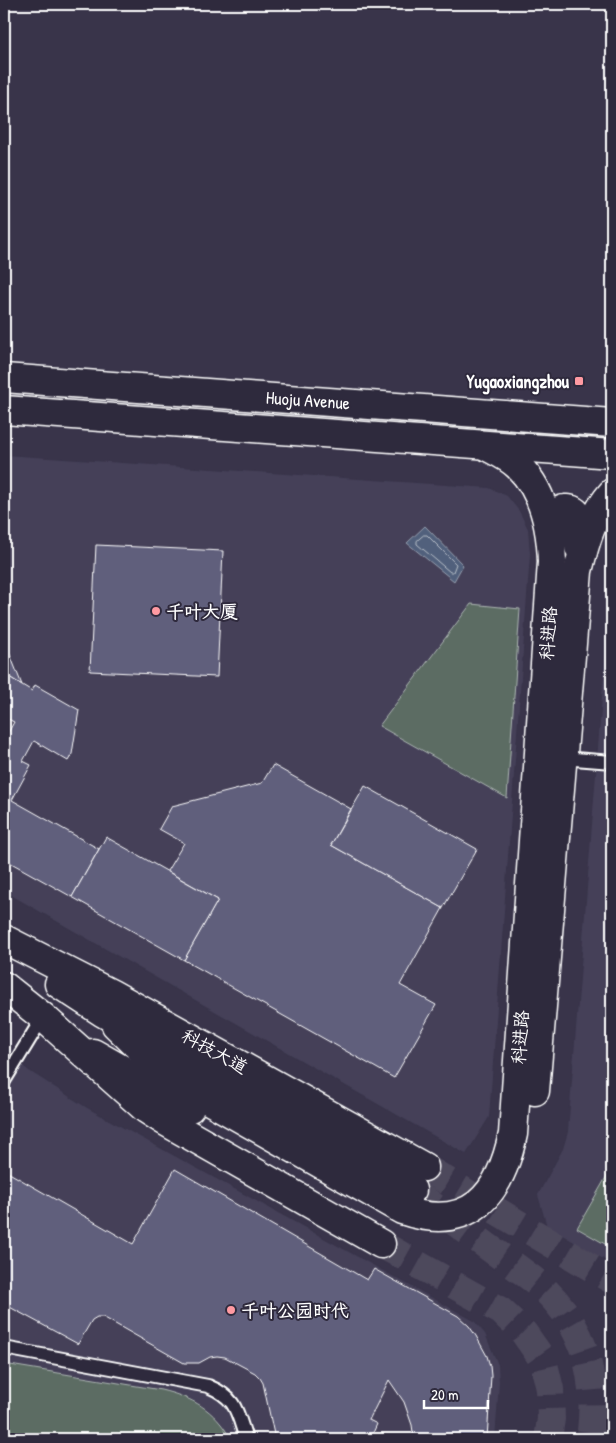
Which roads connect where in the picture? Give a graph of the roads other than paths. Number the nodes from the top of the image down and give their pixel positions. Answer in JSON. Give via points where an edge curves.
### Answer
{"nodes":[{"id":1,"x":4,"y":378,"type":"edge"},
{"id":2,"x":4,"y":410,"type":"edge"},
{"id":3,"x":612,"y":423,"type":"edge"},
{"id":4,"x":486,"y":446,"type":"junction"},
{"id":5,"x":612,"y":454,"type":"edge"},
{"id":6,"x":612,"y":493,"type":"edge"},
{"id":7,"x":552,"y":547,"type":"junction"},
{"id":8,"x":578,"y":571,"type":"junction"},
{"id":9,"x":562,"y":758,"type":"junction"},
{"id":10,"x":612,"y":762,"type":"edge"},
{"id":11,"x":4,"y":939,"type":"edge"},
{"id":12,"x":4,"y":949,"type":"edge"},
{"id":13,"x":4,"y":986,"type":"edge"},
{"id":14,"x":102,"y":1012,"type":"junction"},
{"id":15,"x":42,"y":1017,"type":"junction"},
{"id":16,"x":70,"y":1040,"type":"junction"},
{"id":17,"x":4,"y":1081,"type":"edge"},
{"id":18,"x":381,"y":1244,"type":"tunnel mouth"},
{"id":19,"x":4,"y":1348,"type":"edge"},
{"id":20,"x":246,"y":1439,"type":"edge"}],
"edges":[{"from":1,"to":3,"type":"main road","name":"Huoju Avenue"},
{"from":2,"to":4,"type":"main road","name":"Huoju Avenue"},
{"from":4,"to":5,"type":"main road","name":"Huoju Avenue"},
{"from":4,"to":7,"type":"main road","name":"科进路","via":[[508,458],[527,476],[547,517]]},
{"from":6,"to":8,"type":"main road","via":[[592,522]]},
{"from":7,"to":8,"type":"main road","via":[[557,514],[566,508],[576,512],[580,528]]},
{"from":7,"to":14,"type":"main road","name":"科进路","via":[[513,1134],[503,1171],[486,1198],[472,1209],[444,1217],[402,1210],[189,1088],[156,1065]]},
{"from":8,"to":9,"type":"main road"},
{"from":9,"to":10,"type":"lane"},
{"from":9,"to":16,"type":"main road","via":[[532,1134],[523,1168],[509,1198],[481,1223],[445,1233],[426,1232],[396,1223]]},
{"from":11,"to":14,"type":"main road","name":"科技大道","via":[[112,994],[418,1178]]},
{"from":12,"to":14,"type":"main road"},
{"from":13,"to":15,"type":"main road"},
{"from":15,"to":16,"type":"main road"},
{"from":15,"to":17,"type":"lane"},
{"from":16,"to":18,"type":"main road","via":[[146,1109]]},
{"from":19,"to":20,"type":"lane","via":[[208,1386],[221,1391],[235,1406]]}]}
